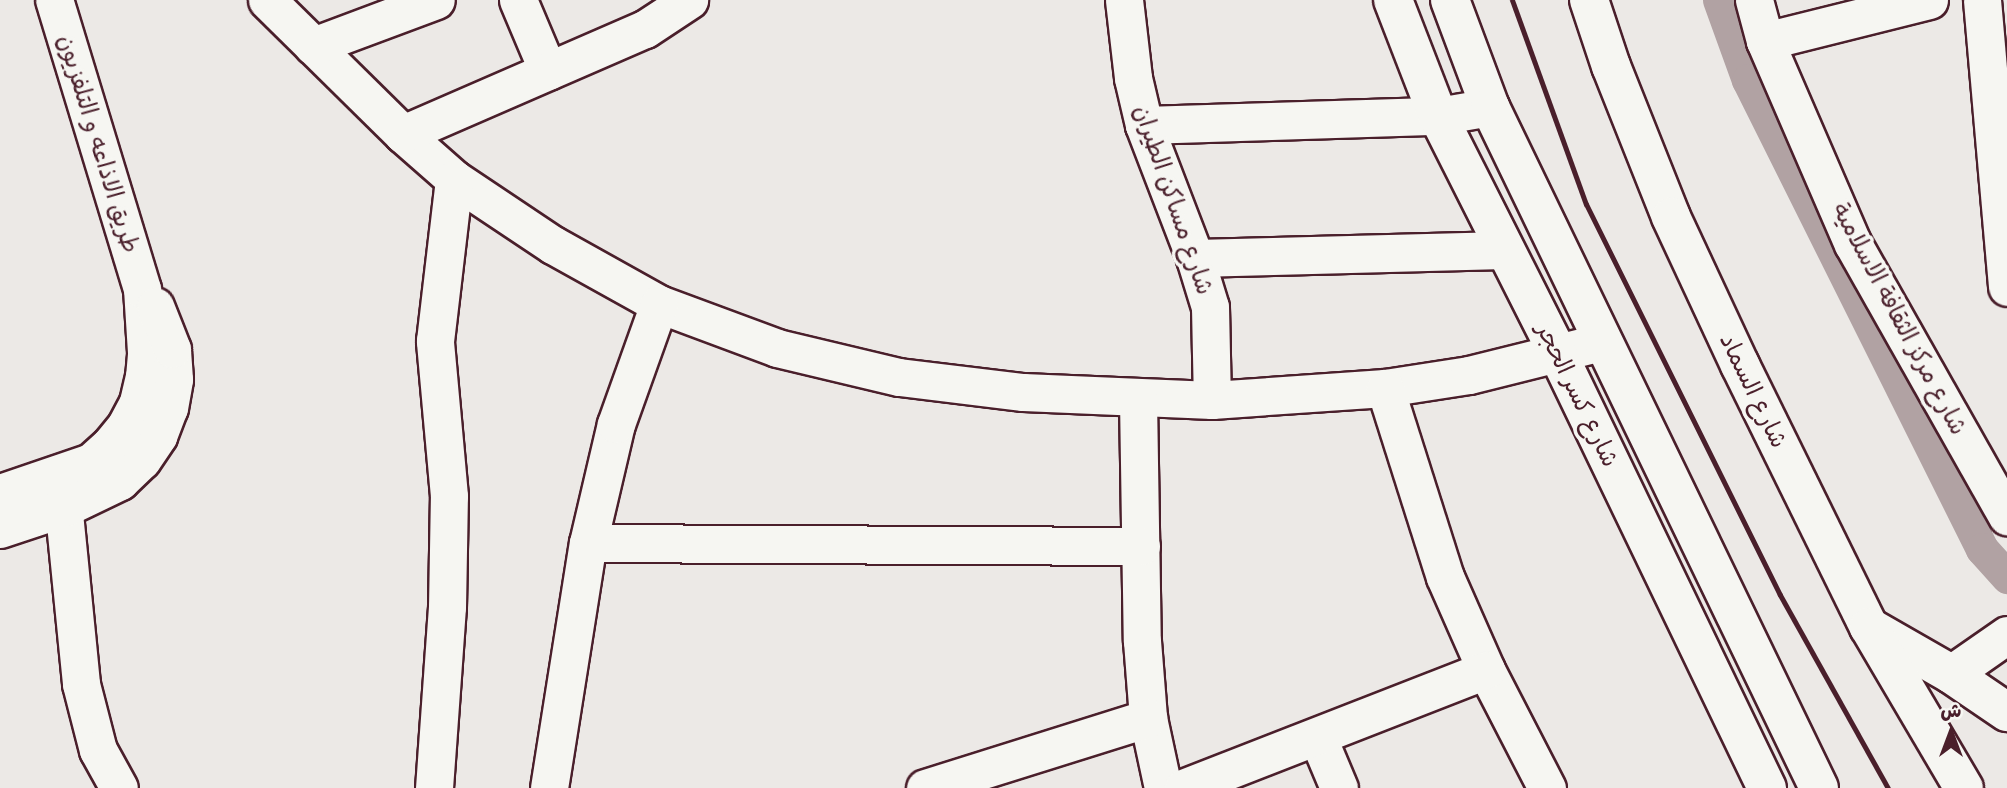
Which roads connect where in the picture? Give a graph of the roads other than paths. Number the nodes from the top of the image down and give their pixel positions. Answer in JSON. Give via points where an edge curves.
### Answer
{"nodes":[{"id":1,"x":54,"y":0,"type":"edge"},
{"id":2,"x":267,"y":0,"type":"edge"},
{"id":3,"x":436,"y":0,"type":"edge"},
{"id":4,"x":517,"y":0,"type":"edge"},
{"id":5,"x":1124,"y":0,"type":"edge"},
{"id":6,"x":1393,"y":0,"type":"edge"},
{"id":7,"x":1450,"y":0,"type":"edge"},
{"id":8,"x":1589,"y":0,"type":"edge"},
{"id":9,"x":1754,"y":0,"type":"edge"},
{"id":10,"x":1929,"y":0,"type":"edge"},
{"id":11,"x":1982,"y":0,"type":"edge"},
{"id":12,"x":674,"y":5,"type":"edge"},
{"id":13,"x":1765,"y":41,"type":"junction"},
{"id":14,"x":313,"y":46,"type":"junction"},
{"id":15,"x":548,"y":71,"type":"junction"},
{"id":16,"x":1490,"y":107,"type":"junction"},
{"id":17,"x":1999,"y":110,"type":"edge"},
{"id":18,"x":1438,"y":116,"type":"junction"},
{"id":19,"x":1144,"y":125,"type":"junction"},
{"id":20,"x":403,"y":134,"type":"junction"},
{"id":21,"x":454,"y":179,"type":"junction"},
{"id":22,"x":2004,"y":222,"type":"edge"},
{"id":23,"x":1505,"y":250,"type":"junction"},
{"id":24,"x":1195,"y":258,"type":"junction"},
{"id":25,"x":2007,"y":287,"type":"edge"},
{"id":26,"x":659,"y":304,"type":"junction"},
{"id":27,"x":1601,"y":342,"type":"junction"},
{"id":28,"x":1558,"y":354,"type":"junction"},
{"id":29,"x":1385,"y":388,"type":"junction"},
{"id":30,"x":1138,"y":399,"type":"junction"},
{"id":31,"x":1212,"y":400,"type":"junction"},
{"id":32,"x":63,"y":490,"type":"junction"},
{"id":33,"x":0,"y":494,"type":"edge"},
{"id":34,"x":2007,"y":516,"type":"edge"},
{"id":35,"x":0,"y":529,"type":"edge"},
{"id":36,"x":588,"y":543,"type":"junction"},
{"id":37,"x":1141,"y":546,"type":"junction"},
{"id":38,"x":1869,"y":626,"type":"junction"},
{"id":39,"x":1997,"y":642,"type":"edge"},
{"id":40,"x":1486,"y":670,"type":"junction"},
{"id":41,"x":1951,"y":674,"type":"junction"},
{"id":42,"x":2007,"y":712,"type":"edge"},
{"id":43,"x":1148,"y":718,"type":"junction"},
{"id":44,"x":1318,"y":738,"type":"junction"},
{"id":45,"x":119,"y":788,"type":"edge"},
{"id":46,"x":434,"y":788,"type":"edge"},
{"id":47,"x":549,"y":788,"type":"edge"},
{"id":48,"x":925,"y":788,"type":"edge"},
{"id":49,"x":1163,"y":788,"type":"edge"},
{"id":50,"x":1183,"y":788,"type":"edge"},
{"id":51,"x":1339,"y":788,"type":"edge"},
{"id":52,"x":1546,"y":788,"type":"edge"},
{"id":53,"x":1767,"y":788,"type":"edge"},
{"id":54,"x":1819,"y":788,"type":"edge"},
{"id":55,"x":1964,"y":788,"type":"edge"}],
"edges":[{"from":1,"to":32,"type":"street","name":"طريق الاذاعه و التلفزيون","via":[[142,289],[158,311],[172,349],[174,379],[158,436],[142,460],[120,481]]},
{"from":2,"to":14,"type":"street"},
{"from":3,"to":14,"type":"street"},
{"from":4,"to":15,"type":"street"},
{"from":5,"to":19,"type":"street","name":"شارع مساكن الطيران"},
{"from":6,"to":18,"type":"main road","name":"شارع كسر الحجر"},
{"from":7,"to":16,"type":"main road","name":"شارع كسر الحجر"},
{"from":8,"to":38,"type":"main road","name":"شارع السماد","via":[[1671,217]]},
{"from":9,"to":13,"type":"street","name":"شارع مركز الثقافة الاسلامية"},
{"from":10,"to":13,"type":"street"},
{"from":11,"to":17,"type":"street"},
{"from":12,"to":15,"type":"street"},
{"from":13,"to":34,"type":"street","name":"شارع مركز الثقافة الاسلامية","via":[[1853,244]]},
{"from":14,"to":20,"type":"street"},
{"from":15,"to":20,"type":"street"},
{"from":16,"to":18,"type":"street"},
{"from":16,"to":27,"type":"main road","name":"شارع كسر الحجر"},
{"from":17,"to":22,"type":"street"},
{"from":18,"to":19,"type":"street"},
{"from":18,"to":23,"type":"main road","name":"شارع كسر الحجر"},
{"from":19,"to":24,"type":"street","name":"شارع مساكن الطيران"},
{"from":20,"to":21,"type":"street"},
{"from":21,"to":26,"type":"street","via":[[553,245]]},
{"from":21,"to":46,"type":"street","via":[[435,341],[449,496],[447,607]]},
{"from":22,"to":25,"type":"street"},
{"from":23,"to":24,"type":"street"},
{"from":23,"to":28,"type":"main road","name":"شارع كسر الحجر"},
{"from":24,"to":31,"type":"street","name":"شارع مساكن الطيران","via":[[1210,307]]},
{"from":26,"to":30,"type":"street","via":[[777,348],[899,377],[1023,392]]},
{"from":26,"to":36,"type":"street","via":[[616,424]]},
{"from":27,"to":28,"type":"street"},
{"from":27,"to":54,"type":"main road","name":"شارع كسر الحجر"},
{"from":28,"to":29,"type":"street"},
{"from":28,"to":53,"type":"main road","name":"شارع كسر الحجر"},
{"from":29,"to":31,"type":"street"},
{"from":29,"to":40,"type":"street","via":[[1445,577]]},
{"from":30,"to":31,"type":"street"},
{"from":30,"to":37,"type":"street"},
{"from":32,"to":33,"type":"street","name":"طريق الاذاعه و التلفزيون"},
{"from":32,"to":35,"type":"street","name":"طريق الاذاعه و التلفزيون"},
{"from":32,"to":45,"type":"street","via":[[81,684],[99,750]]},
{"from":36,"to":37,"type":"street"},
{"from":36,"to":47,"type":"street"},
{"from":37,"to":43,"type":"street"},
{"from":38,"to":41,"type":"main road"},
{"from":38,"to":55,"type":"main road","name":"شارع السماد"},
{"from":39,"to":41,"type":"street"},
{"from":40,"to":44,"type":"street"},
{"from":40,"to":52,"type":"street"},
{"from":41,"to":42,"type":"main road"},
{"from":43,"to":48,"type":"street"},
{"from":43,"to":49,"type":"street"},
{"from":44,"to":50,"type":"street"},
{"from":44,"to":51,"type":"street"}]}
